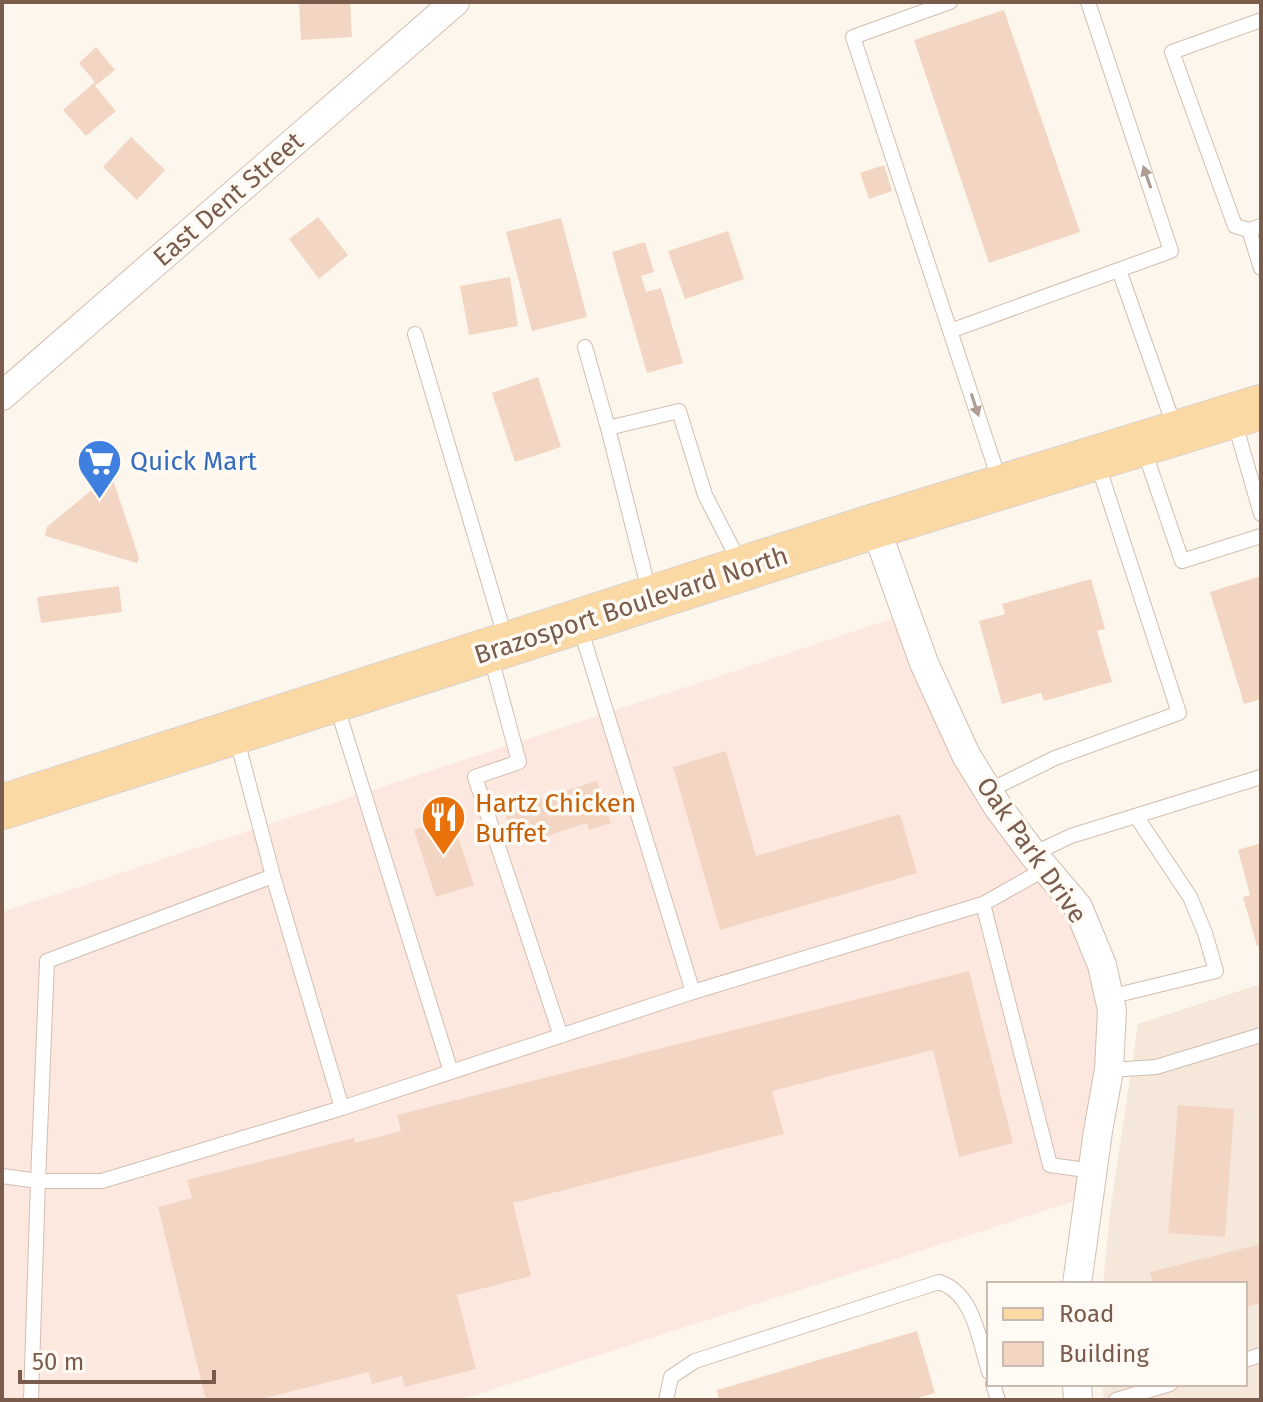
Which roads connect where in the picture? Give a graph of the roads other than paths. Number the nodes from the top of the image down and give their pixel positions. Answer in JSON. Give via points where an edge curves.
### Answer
{"nodes":[{"id":1,"x":455,"y":2,"type":"edge"},
{"id":2,"x":950,"y":2,"type":"edge"},
{"id":3,"x":1088,"y":2,"type":"edge"},
{"id":4,"x":1261,"y":20,"type":"edge"},
{"id":5,"x":1255,"y":228,"type":"edge"},
{"id":6,"x":1261,"y":268,"type":"edge"},
{"id":7,"x":1119,"y":270,"type":"junction"},
{"id":8,"x":950,"y":331,"type":"junction"},
{"id":9,"x":415,"y":334,"type":"dead end"},
{"id":10,"x":585,"y":347,"type":"dead end"},
{"id":11,"x":2,"y":396,"type":"edge"},
{"id":12,"x":1247,"y":412,"type":"edge"},
{"id":13,"x":608,"y":428,"type":"junction"},
{"id":14,"x":1159,"y":438,"type":"junction"},
{"id":15,"x":1096,"y":458,"type":"junction"},
{"id":16,"x":1002,"y":487,"type":"junction"},
{"id":17,"x":1261,"y":514,"type":"edge"},
{"id":18,"x":875,"y":526,"type":"junction"},
{"id":19,"x":1261,"y":536,"type":"edge"},
{"id":20,"x":743,"y":569,"type":"junction"},
{"id":21,"x":651,"y":598,"type":"junction"},
{"id":22,"x":578,"y":621,"type":"junction"},
{"id":23,"x":498,"y":647,"type":"junction"},
{"id":24,"x":334,"y":700,"type":"junction"},
{"id":25,"x":235,"y":732,"type":"junction"},
{"id":26,"x":1261,"y":777,"type":"edge"},
{"id":27,"x":988,"y":791,"type":"junction"},
{"id":28,"x":2,"y":807,"type":"edge"},
{"id":29,"x":1136,"y":816,"type":"junction"},
{"id":30,"x":1039,"y":862,"type":"junction"},
{"id":31,"x":273,"y":876,"type":"junction"},
{"id":32,"x":983,"y":904,"type":"junction"},
{"id":33,"x":693,"y":992,"type":"junction"},
{"id":34,"x":1109,"y":997,"type":"junction"},
{"id":35,"x":1261,"y":1035,"type":"edge"},
{"id":36,"x":561,"y":1036,"type":"junction"},
{"id":37,"x":1109,"y":1070,"type":"junction"},
{"id":38,"x":451,"y":1072,"type":"junction"},
{"id":39,"x":342,"y":1108,"type":"junction"},
{"id":40,"x":1093,"y":1171,"type":"junction"},
{"id":41,"x":2,"y":1176,"type":"edge"},
{"id":42,"x":38,"y":1181,"type":"junction"},
{"id":43,"x":1077,"y":1282,"type":"edge"},
{"id":44,"x":987,"y":1366,"type":"edge"},
{"id":45,"x":1163,"y":1386,"type":"edge"},
{"id":46,"x":31,"y":1400,"type":"edge"},
{"id":47,"x":666,"y":1400,"type":"edge"},
{"id":48,"x":1116,"y":1400,"type":"edge"}],
"edges":[{"from":1,"to":11,"type":"street","name":"East Dent Street"},
{"from":2,"to":8,"type":"lane","via":[[853,37]]},
{"from":7,"to":3,"type":"lane","one_way":true,"via":[[1171,251]]},
{"from":4,"to":5,"type":"lane","via":[[1172,52],[1235,226]]},
{"from":5,"to":6,"type":"lane"},
{"from":7,"to":8,"type":"lane"},
{"from":7,"to":14,"type":"lane"},
{"from":8,"to":16,"type":"lane","one_way":true},
{"from":9,"to":23,"type":"lane"},
{"from":10,"to":13,"type":"lane"},
{"from":12,"to":14,"type":"main road","name":"Brazosport Boulevard North"},
{"from":12,"to":17,"type":"lane"},
{"from":13,"to":20,"type":"lane","via":[[679,411],[705,495]]},
{"from":13,"to":21,"type":"lane"},
{"from":14,"to":15,"type":"main road","name":"Brazosport Boulevard North"},
{"from":14,"to":19,"type":"lane","via":[[1182,561]]},
{"from":15,"to":16,"type":"main road","name":"Brazosport Boulevard North"},
{"from":15,"to":27,"type":"lane","via":[[1179,713],[1055,758]]},
{"from":16,"to":18,"type":"main road","name":"Brazosport Boulevard North"},
{"from":18,"to":20,"type":"main road","name":"Brazosport Boulevard North"},
{"from":18,"to":27,"type":"street","name":"Oak Park Drive","via":[[924,663]]},
{"from":20,"to":21,"type":"main road","name":"Brazosport Boulevard North"},
{"from":21,"to":22,"type":"main road","name":"Brazosport Boulevard North"},
{"from":22,"to":23,"type":"main road","name":"Brazosport Boulevard North"},
{"from":22,"to":33,"type":"lane"},
{"from":23,"to":24,"type":"main road","name":"Brazosport Boulevard North"},
{"from":23,"to":36,"type":"lane","via":[[519,762],[475,777]]},
{"from":24,"to":25,"type":"main road","name":"Brazosport Boulevard North"},
{"from":24,"to":38,"type":"lane"},
{"from":25,"to":28,"type":"main road","name":"Brazosport Boulevard North"},
{"from":25,"to":31,"type":"lane"},
{"from":26,"to":29,"type":"lane"},
{"from":27,"to":30,"type":"street","name":"Oak Park Drive"},
{"from":29,"to":30,"type":"lane","via":[[1071,836]]},
{"from":29,"to":34,"type":"lane","via":[[1190,897],[1216,971]]},
{"from":30,"to":32,"type":"lane"},
{"from":30,"to":34,"type":"street","name":"Oak Park Drive","via":[[1078,907]]},
{"from":31,"to":39,"type":"lane"},
{"from":31,"to":42,"type":"lane","via":[[47,961]]},
{"from":32,"to":33,"type":"lane"},
{"from":32,"to":40,"type":"lane","via":[[1050,1165]]},
{"from":33,"to":36,"type":"lane"},
{"from":34,"to":37,"type":"street","name":"Oak Park Drive"},
{"from":35,"to":37,"type":"lane","via":[[1156,1067]]},
{"from":36,"to":38,"type":"lane"},
{"from":37,"to":40,"type":"street","name":"Oak Park Drive"},
{"from":38,"to":39,"type":"lane"},
{"from":39,"to":42,"type":"lane","via":[[102,1181]]},
{"from":40,"to":43,"type":"street","name":"Oak Park Drive"},
{"from":41,"to":42,"type":"lane"},
{"from":42,"to":46,"type":"lane"},
{"from":44,"to":47,"type":"lane","via":[[960,1294],[939,1282],[695,1361],[671,1377]]},
{"from":45,"to":48,"type":"lane"}]}
